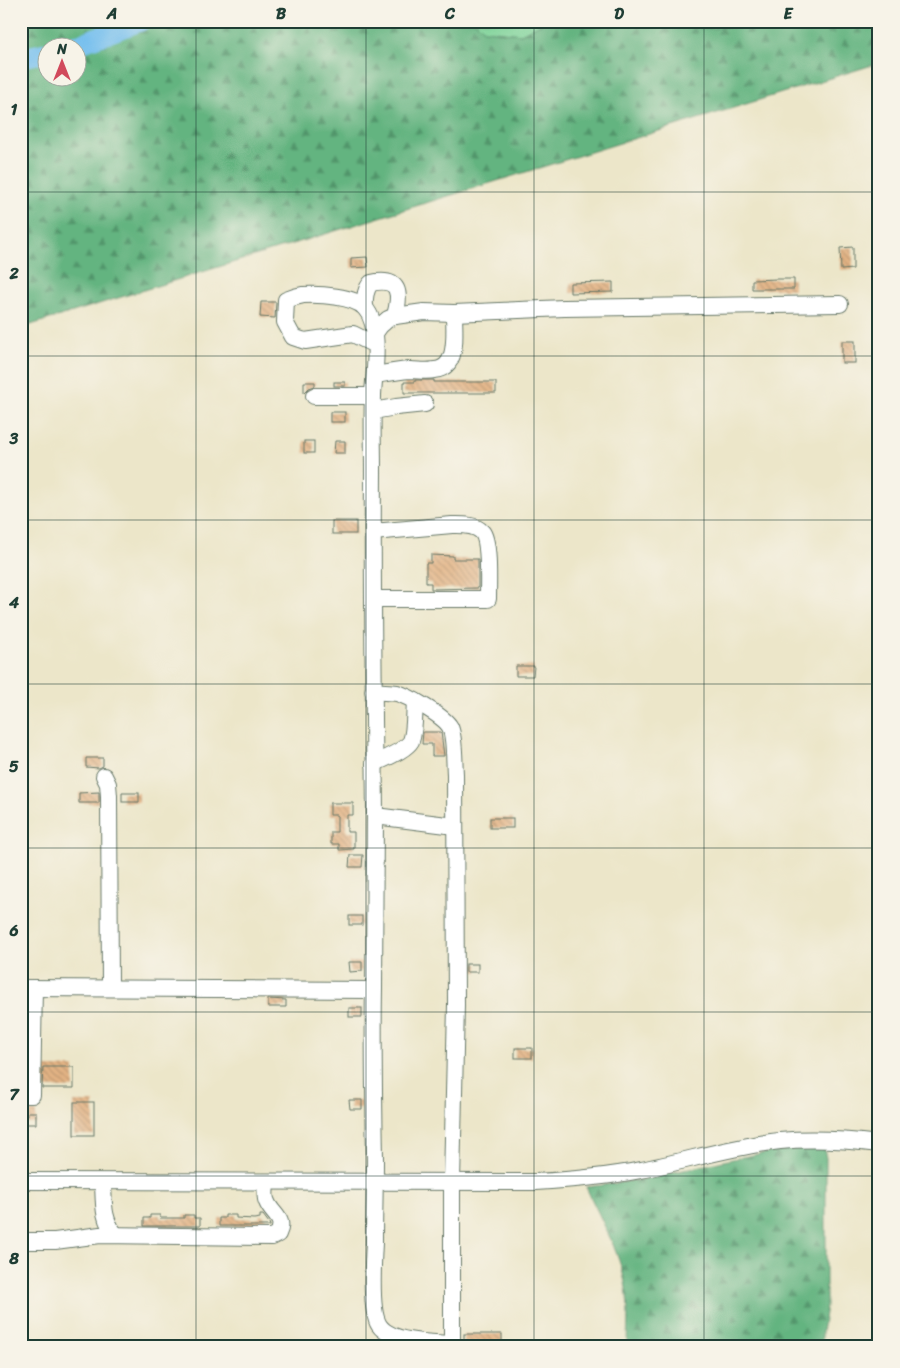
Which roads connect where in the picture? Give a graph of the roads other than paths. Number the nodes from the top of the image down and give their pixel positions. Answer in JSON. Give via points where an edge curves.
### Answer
{"nodes":[{"id":1,"x":840,"y":304,"type":"dead end"},
{"id":2,"x":365,"y":308,"type":"junction"},
{"id":3,"x":454,"y":313,"type":"junction"},
{"id":4,"x":395,"y":316,"type":"junction"},
{"id":5,"x":375,"y":339,"type":"junction"},
{"id":6,"x":375,"y":375,"type":"junction"},
{"id":7,"x":314,"y":396,"type":"dead end"},
{"id":8,"x":373,"y":403,"type":"junction"},
{"id":9,"x":425,"y":404,"type":"dead end"},
{"id":10,"x":373,"y":532,"type":"junction"},
{"id":11,"x":373,"y":598,"type":"junction"},
{"id":12,"x":373,"y":691,"type":"junction"},
{"id":13,"x":415,"y":701,"type":"junction"},
{"id":14,"x":374,"y":764,"type":"junction"},
{"id":15,"x":104,"y":776,"type":"dead end"},
{"id":16,"x":375,"y":816,"type":"junction"},
{"id":17,"x":455,"y":826,"type":"junction"},
{"id":18,"x":28,"y":988,"type":"edge"},
{"id":19,"x":110,"y":988,"type":"junction"},
{"id":20,"x":374,"y":990,"type":"junction"},
{"id":21,"x":21,"y":1096,"type":"edge"},
{"id":22,"x":879,"y":1144,"type":"edge"},
{"id":23,"x":21,"y":1182,"type":"edge"},
{"id":24,"x":102,"y":1182,"type":"junction"},
{"id":25,"x":266,"y":1182,"type":"junction"},
{"id":26,"x":375,"y":1182,"type":"junction"},
{"id":27,"x":452,"y":1182,"type":"junction"},
{"id":28,"x":116,"y":1235,"type":"junction"},
{"id":29,"x":21,"y":1241,"type":"edge"},
{"id":30,"x":452,"y":1346,"type":"edge"}],
"edges":[{"from":1,"to":3,"type":"street"},
{"from":2,"to":4,"type":"street","via":[[368,286],[372,282],[385,281],[396,288],[398,294]]},
{"from":2,"to":5,"type":"street","via":[[372,321]]},
{"from":2,"to":5,"type":"street","via":[[346,298],[302,295],[286,300],[285,322],[292,337],[305,341],[353,334]]},
{"from":3,"to":4,"type":"street","via":[[424,312]]},
{"from":3,"to":6,"type":"street","via":[[453,349],[447,364],[434,370]]},
{"from":4,"to":5,"type":"street","via":[[380,326]]},
{"from":5,"to":6,"type":"street"},
{"from":6,"to":8,"type":"street"},
{"from":7,"to":8,"type":"street"},
{"from":8,"to":9,"type":"street","via":[[396,407]]},
{"from":8,"to":10,"type":"street"},
{"from":10,"to":11,"type":"street"},
{"from":10,"to":11,"type":"street","via":[[452,525],[476,528],[485,540],[488,598]]},
{"from":11,"to":12,"type":"street"},
{"from":12,"to":13,"type":"street","via":[[396,693]]},
{"from":12,"to":14,"type":"street"},
{"from":13,"to":14,"type":"street","via":[[410,742]]},
{"from":13,"to":17,"type":"street","via":[[450,727],[455,774]]},
{"from":14,"to":16,"type":"street"},
{"from":15,"to":19,"type":"street","via":[[109,796]]},
{"from":16,"to":17,"type":"street"},
{"from":16,"to":20,"type":"street"},
{"from":17,"to":27,"type":"street","via":[[456,1005]]},
{"from":18,"to":19,"type":"street"},
{"from":18,"to":21,"type":"street","via":[[32,1096]]},
{"from":19,"to":20,"type":"street"},
{"from":20,"to":26,"type":"street"},
{"from":22,"to":27,"type":"street","via":[[822,1139],[777,1141],[614,1175],[535,1182]]},
{"from":23,"to":24,"type":"street"},
{"from":24,"to":25,"type":"street"},
{"from":24,"to":28,"type":"street","via":[[106,1221]]},
{"from":25,"to":26,"type":"street"},
{"from":25,"to":28,"type":"street","via":[[267,1203],[277,1214],[281,1225],[278,1234],[272,1237]]},
{"from":26,"to":27,"type":"street"},
{"from":26,"to":30,"type":"street","via":[[374,1306],[380,1326],[398,1338]]},
{"from":27,"to":30,"type":"street"},
{"from":28,"to":29,"type":"street"}]}
